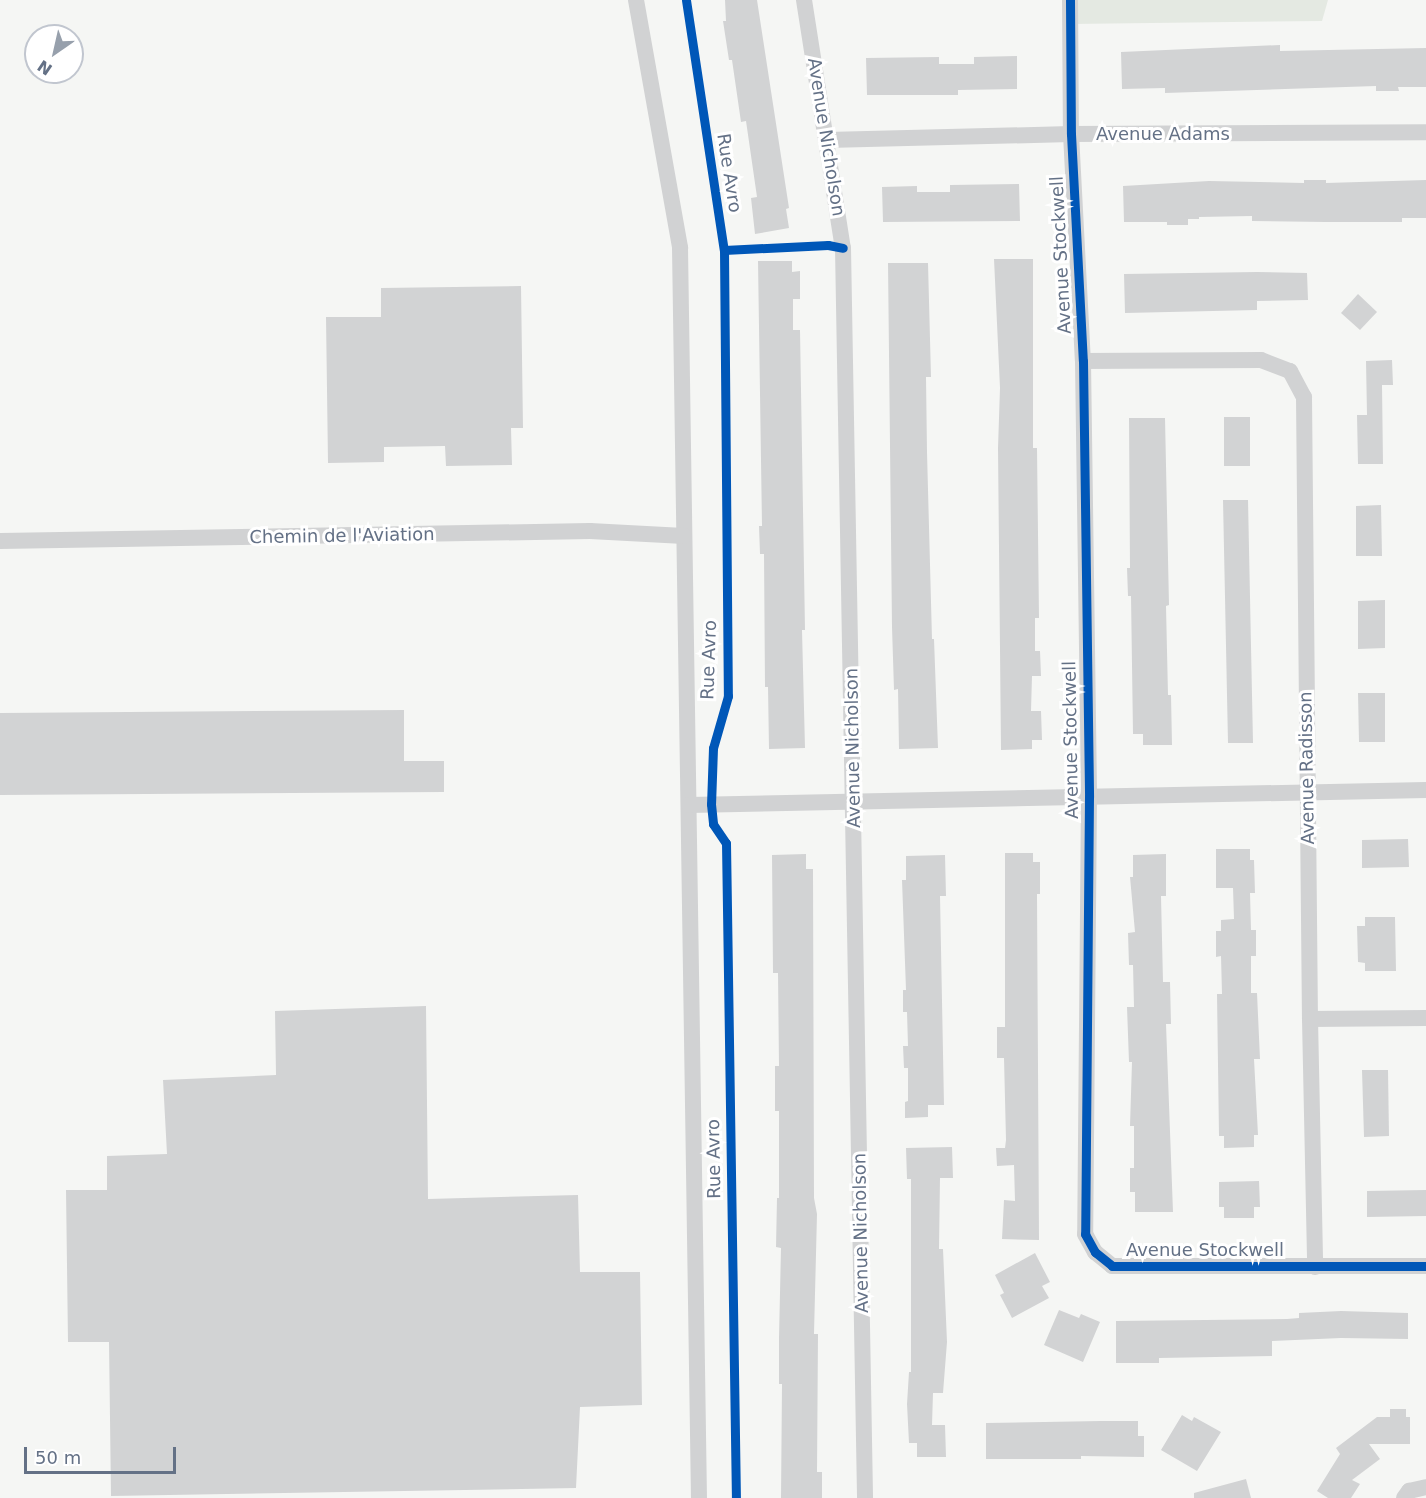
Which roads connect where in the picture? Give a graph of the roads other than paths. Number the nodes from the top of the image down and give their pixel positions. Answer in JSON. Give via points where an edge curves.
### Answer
{"nodes":[{"id":1,"x":636,"y":0,"type":"edge"},
{"id":2,"x":804,"y":0,"type":"edge"},
{"id":3,"x":1070,"y":0,"type":"edge"},
{"id":4,"x":1426,"y":132,"type":"edge"},
{"id":5,"x":1071,"y":134,"type":"junction"},
{"id":6,"x":827,"y":140,"type":"junction"},
{"id":7,"x":1083,"y":361,"type":"junction"},
{"id":8,"x":684,"y":536,"type":"junction"},
{"id":9,"x":0,"y":541,"type":"edge"},
{"id":10,"x":1308,"y":790,"type":"junction"},
{"id":11,"x":1426,"y":790,"type":"edge"},
{"id":12,"x":1089,"y":797,"type":"junction"},
{"id":13,"x":854,"y":800,"type":"junction"},
{"id":14,"x":689,"y":805,"type":"junction"},
{"id":15,"x":1426,"y":1018,"type":"edge"},
{"id":16,"x":1310,"y":1019,"type":"junction"},
{"id":17,"x":1426,"y":1266,"type":"edge"},
{"id":18,"x":1315,"y":1267,"type":"junction"},
{"id":19,"x":1426,"y":1487,"type":"edge"},
{"id":20,"x":699,"y":1498,"type":"edge"},
{"id":21,"x":865,"y":1498,"type":"edge"},
{"id":22,"x":1404,"y":1498,"type":"edge"}],
"edges":[{"from":1,"to":8,"type":"street","name":"Rue Avro","via":[[680,248]]},
{"from":2,"to":6,"type":"street","name":"Avenue Nicholson"},
{"from":3,"to":5,"type":"street","name":"Avenue Stockwell"},
{"from":4,"to":5,"type":"street","name":"Avenue Adams"},
{"from":5,"to":6,"type":"street","name":"Avenue Adams"},
{"from":5,"to":7,"type":"street","name":"Avenue Stockwell"},
{"from":6,"to":13,"type":"street","name":"Avenue Nicholson","via":[[843,248]]},
{"from":7,"to":10,"type":"street","name":"Avenue Radisson","via":[[1261,360],[1290,371],[1304,397]]},
{"from":7,"to":12,"type":"street","name":"Avenue Stockwell"},
{"from":8,"to":9,"type":"street","name":"Chemin de l'Aviation","via":[[590,531]]},
{"from":8,"to":14,"type":"street","name":"Rue Avro"},
{"from":10,"to":11,"type":"street"},
{"from":10,"to":12,"type":"street"},
{"from":10,"to":16,"type":"street","name":"Avenue Radisson"},
{"from":12,"to":13,"type":"street"},
{"from":12,"to":18,"type":"street","name":"Avenue Stockwell","via":[[1085,1234],[1095,1252],[1112,1266]]},
{"from":13,"to":14,"type":"street"},
{"from":13,"to":21,"type":"street","name":"Avenue Nicholson"},
{"from":14,"to":20,"type":"street","name":"Rue Avro"},
{"from":15,"to":16,"type":"street"},
{"from":16,"to":18,"type":"street","name":"Avenue Radisson"},
{"from":17,"to":18,"type":"street"},
{"from":19,"to":22,"type":"street","via":[[1408,1491]]}]}
